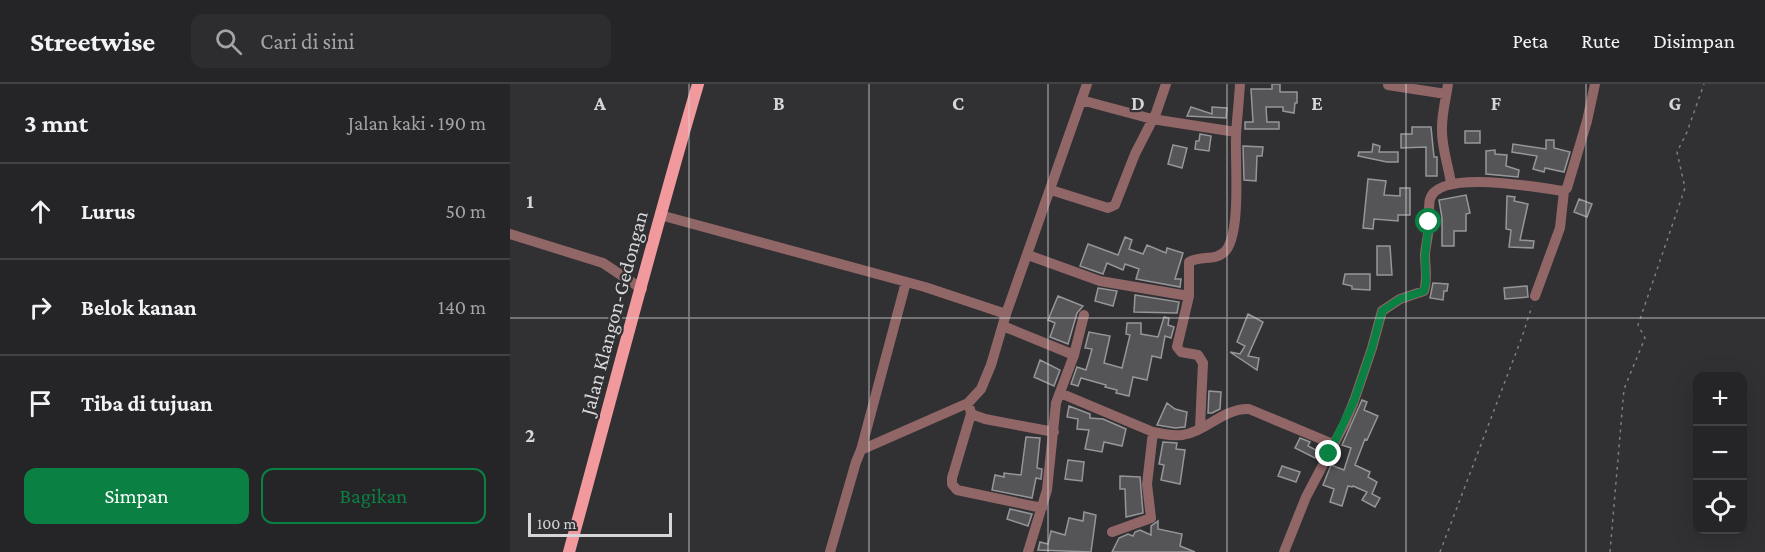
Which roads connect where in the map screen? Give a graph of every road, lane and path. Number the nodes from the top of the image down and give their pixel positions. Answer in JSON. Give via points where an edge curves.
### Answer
{"nodes":[{"id":1,"x":698,"y":84,"type":"edge"},
{"id":2,"x":1087,"y":84,"type":"edge"},
{"id":3,"x":1166,"y":84,"type":"edge"},
{"id":4,"x":1240,"y":84,"type":"edge"},
{"id":5,"x":1594,"y":84,"type":"edge"},
{"id":6,"x":1704,"y":84,"type":"edge"},
{"id":7,"x":1388,"y":85,"type":"edge"},
{"id":8,"x":1447,"y":89,"type":"edge"},
{"id":9,"x":1082,"y":100,"type":"junction"},
{"id":10,"x":1152,"y":119,"type":"junction"},
{"id":11,"x":1236,"y":132,"type":"junction"},
{"id":12,"x":1451,"y":183,"type":"junction"},
{"id":13,"x":1051,"y":190,"type":"junction"},
{"id":14,"x":1564,"y":191,"type":"junction"},
{"id":15,"x":660,"y":215,"type":"junction"},
{"id":16,"x":510,"y":234,"type":"edge"},
{"id":17,"x":1028,"y":255,"type":"junction"},
{"id":18,"x":906,"y":282,"type":"junction"},
{"id":19,"x":642,"y":289,"type":"junction"},
{"id":20,"x":1189,"y":296,"type":"junction"},
{"id":21,"x":1535,"y":296,"type":"joint"},
{"id":22,"x":1006,"y":314,"type":"junction"},
{"id":23,"x":1084,"y":315,"type":"dead end"},
{"id":24,"x":1003,"y":326,"type":"junction"},
{"id":25,"x":1074,"y":355,"type":"junction"},
{"id":26,"x":1060,"y":393,"type":"junction"},
{"id":27,"x":968,"y":403,"type":"junction"},
{"id":28,"x":971,"y":414,"type":"junction"},
{"id":29,"x":1200,"y":428,"type":"junction"},
{"id":30,"x":1054,"y":432,"type":"junction"},
{"id":31,"x":1153,"y":432,"type":"junction"},
{"id":32,"x":1333,"y":444,"type":"junction"},
{"id":33,"x":861,"y":450,"type":"junction"},
{"id":34,"x":1042,"y":508,"type":"junction"},
{"id":35,"x":1112,"y":532,"type":"dead end"},
{"id":36,"x":569,"y":552,"type":"edge"},
{"id":37,"x":830,"y":552,"type":"edge"},
{"id":38,"x":1028,"y":552,"type":"edge"},
{"id":39,"x":1284,"y":552,"type":"edge"},
{"id":40,"x":1440,"y":552,"type":"edge"},
{"id":41,"x":1610,"y":552,"type":"edge"}],
"edges":[{"from":1,"to":15,"type":"main road","name":"Jalan Klangon-Gedongan"},
{"from":2,"to":9,"type":"street"},
{"from":3,"to":10,"type":"street"},
{"from":4,"to":11,"type":"street"},
{"from":5,"to":14,"type":"street","via":[[1587,121]]},
{"from":6,"to":41,"type":"path","via":[[1677,152],[1685,188],[1638,325],[1645,338],[1624,389]]},
{"from":7,"to":8,"type":"street"},
{"from":8,"to":12,"type":"street","via":[[1442,126]]},
{"from":9,"to":10,"type":"street"},
{"from":9,"to":13,"type":"street"},
{"from":10,"to":11,"type":"street"},
{"from":10,"to":13,"type":"street","via":[[1115,205],[1108,208]]},
{"from":11,"to":20,"type":"street","via":[[1232,237],[1221,255],[1189,262]]},
{"from":12,"to":14,"type":"street","via":[[1480,181]]},
{"from":12,"to":32,"type":"street","via":[[1436,191],[1430,200],[1424,291],[1400,299],[1382,311],[1354,401]]},
{"from":13,"to":17,"type":"street"},
{"from":14,"to":21,"type":"street","via":[[1560,228]]},
{"from":15,"to":18,"type":"street"},
{"from":15,"to":19,"type":"main road","name":"Jalan Klangon-Gedongan"},
{"from":16,"to":19,"type":"street","via":[[603,263]]},
{"from":17,"to":20,"type":"street","via":[[1100,281]]},
{"from":17,"to":22,"type":"street"},
{"from":18,"to":22,"type":"street"},
{"from":18,"to":33,"type":"street"},
{"from":19,"to":36,"type":"main road","name":"Jalan Klangon-Gedongan"},
{"from":20,"to":29,"type":"street","via":[[1177,347],[1181,352],[1198,355],[1203,363]]},
{"from":21,"to":40,"type":"path"},
{"from":22,"to":24,"type":"street"},
{"from":23,"to":25,"type":"street"},
{"from":24,"to":25,"type":"street"},
{"from":24,"to":27,"type":"street","via":[[981,389]]},
{"from":25,"to":26,"type":"street"},
{"from":26,"to":30,"type":"street"},
{"from":26,"to":31,"type":"street"},
{"from":27,"to":28,"type":"street"},
{"from":27,"to":33,"type":"street"},
{"from":28,"to":30,"type":"street"},
{"from":28,"to":34,"type":"street","via":[[952,484],[957,490]]},
{"from":29,"to":31,"type":"street","via":[[1184,435]]},
{"from":29,"to":32,"type":"street","via":[[1235,410],[1249,409]]},
{"from":30,"to":34,"type":"street"},
{"from":31,"to":35,"type":"street","via":[[1147,484],[1151,518]]},
{"from":32,"to":39,"type":"street"},
{"from":33,"to":37,"type":"street"},
{"from":34,"to":38,"type":"street"}]}
